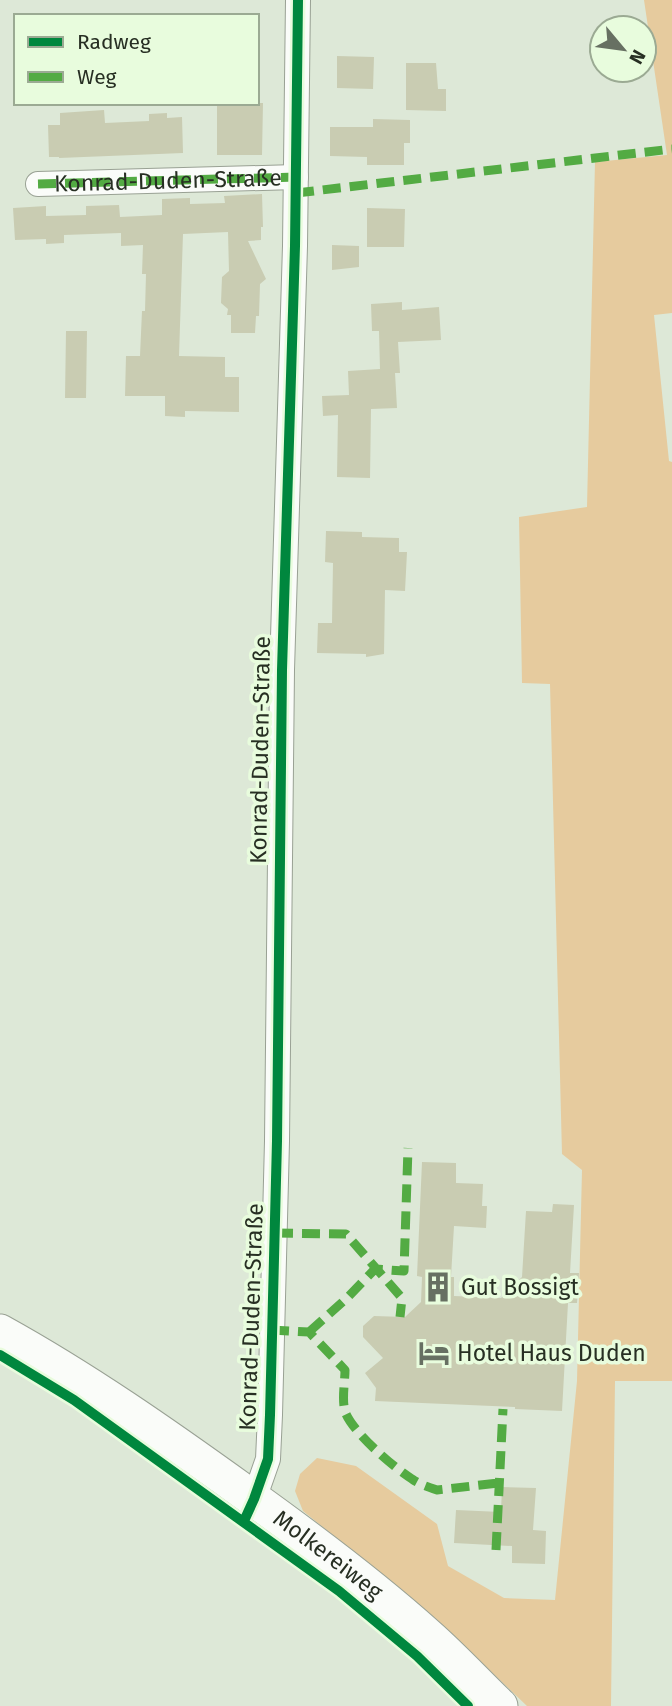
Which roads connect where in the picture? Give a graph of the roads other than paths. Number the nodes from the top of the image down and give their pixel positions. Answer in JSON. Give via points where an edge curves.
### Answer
{"nodes":[{"id":1,"x":298,"y":0,"type":"edge"},
{"id":2,"x":296,"y":177,"type":"junction"},
{"id":3,"x":38,"y":184,"type":"dead end"},
{"id":4,"x":0,"y":1332,"type":"edge"},
{"id":5,"x":254,"y":1499,"type":"junction"},
{"id":6,"x":500,"y":1706,"type":"edge"}],
"edges":[{"from":1,"to":2,"type":"street","name":"Konrad-Duden-Straße"},
{"from":2,"to":3,"type":"street","name":"Konrad-Duden-Straße"},
{"from":2,"to":5,"type":"street","name":"Konrad-Duden-Straße","via":[[282,670],[270,1415],[268,1459]]},
{"from":4,"to":5,"type":"main road","name":"Molkereiweg","via":[[122,1406]]},
{"from":5,"to":6,"type":"main road","name":"Molkereiweg","via":[[428,1636]]}]}
